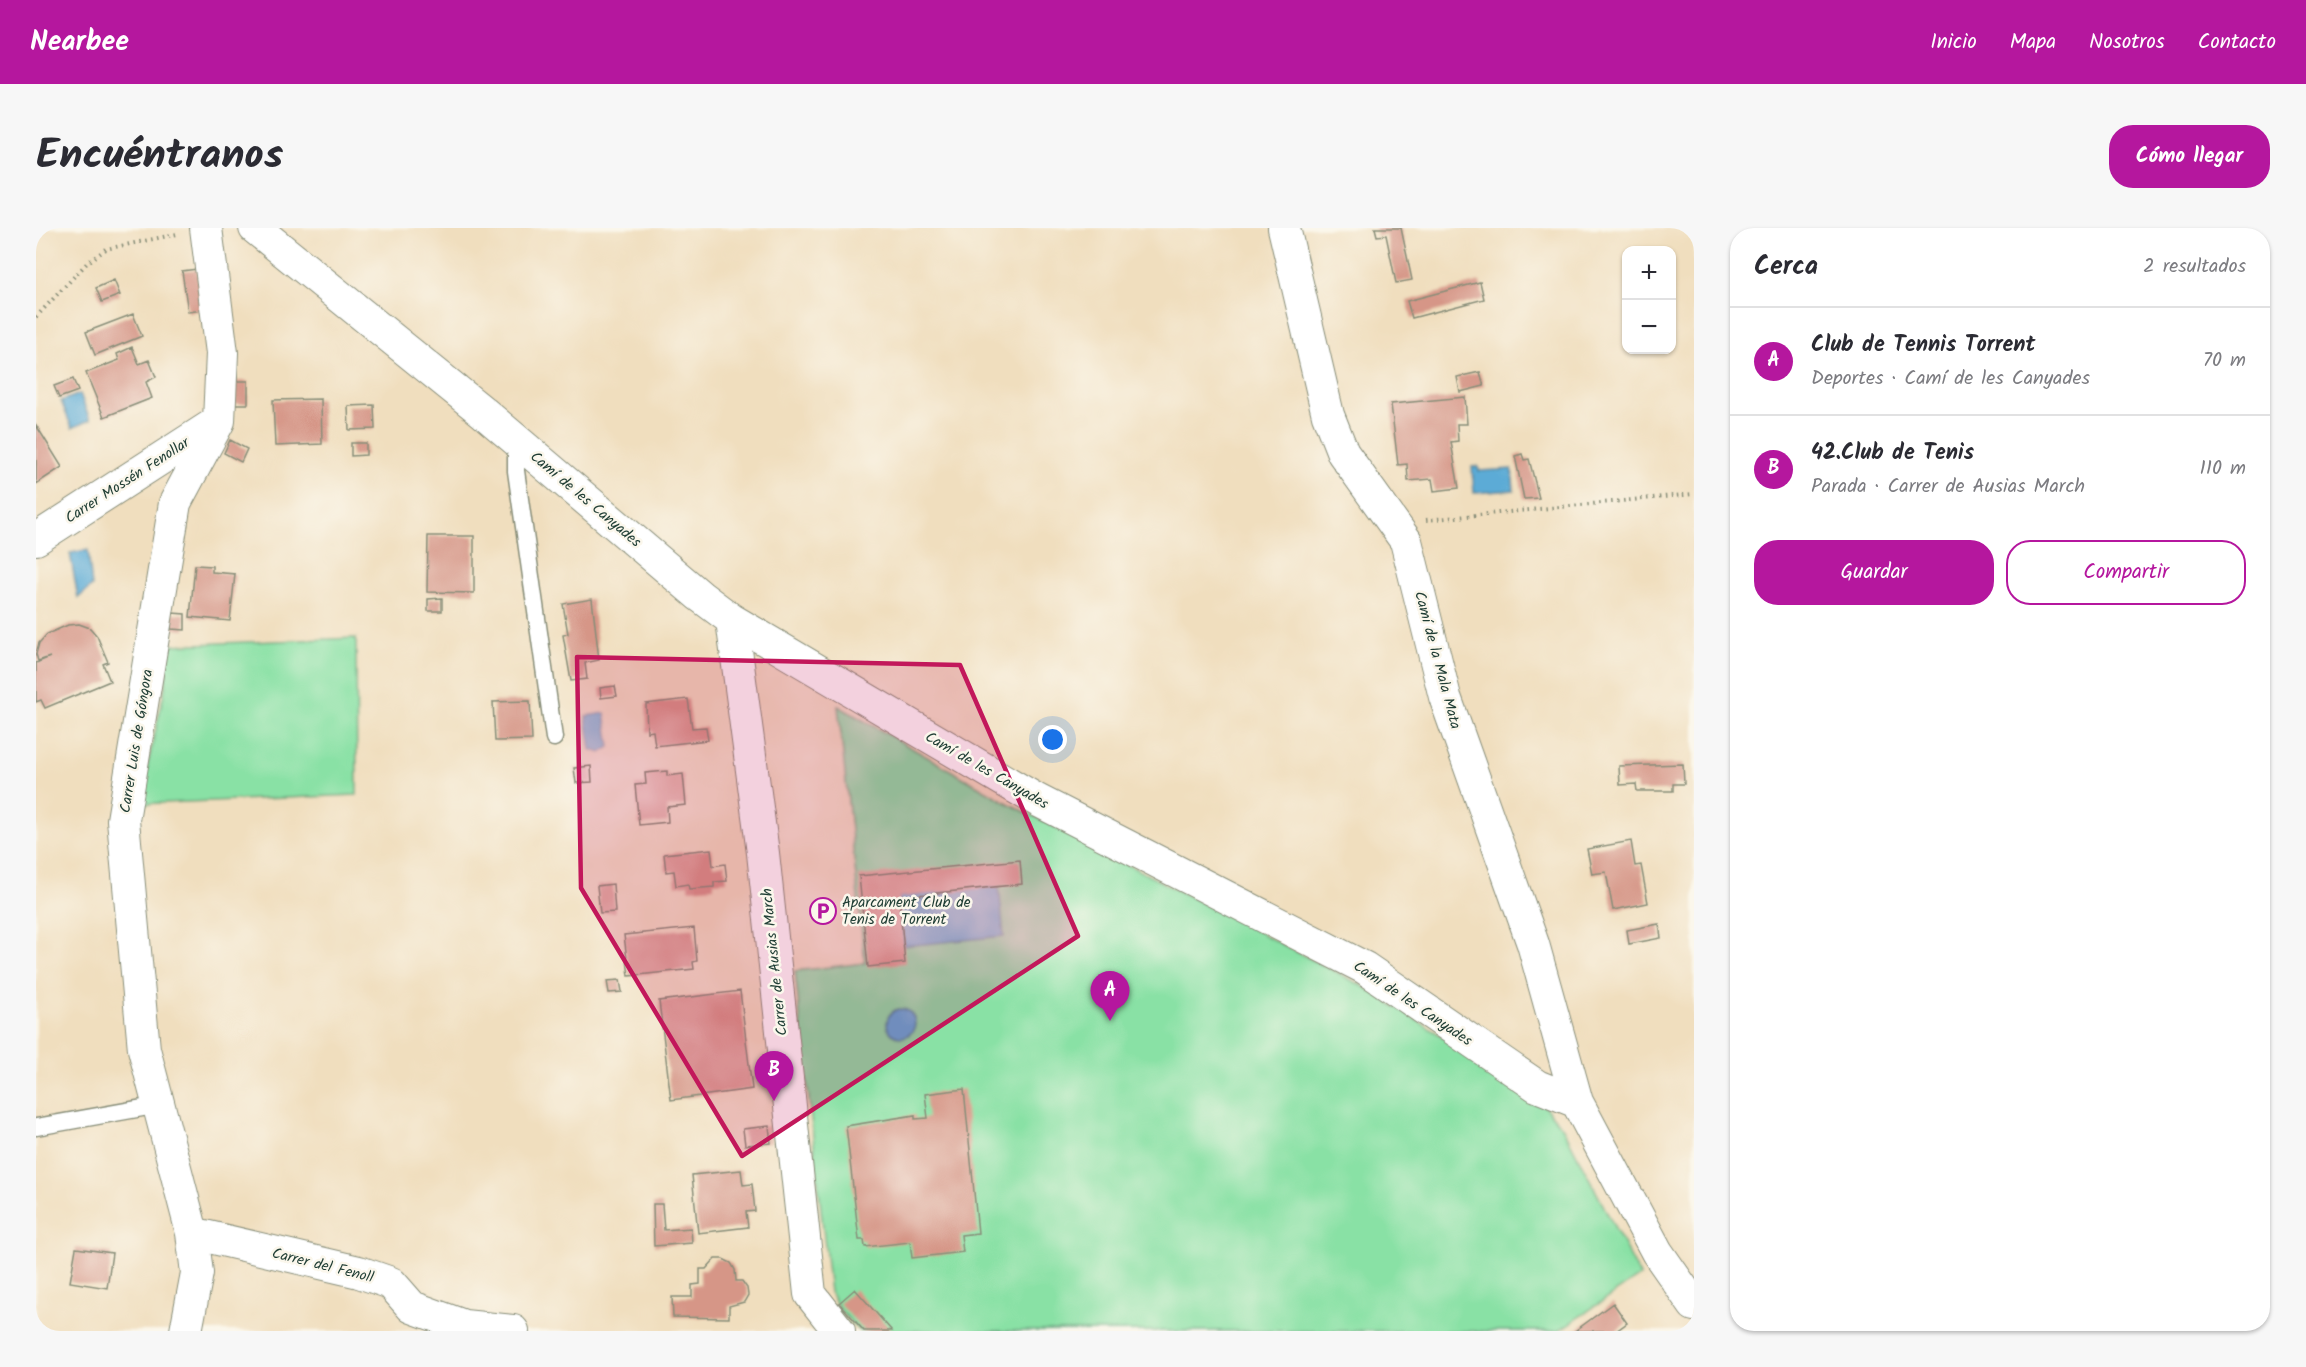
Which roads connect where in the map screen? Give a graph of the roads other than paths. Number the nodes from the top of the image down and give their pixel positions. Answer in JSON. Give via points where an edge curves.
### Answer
{"nodes":[{"id":1,"x":255,"y":228,"type":"edge"},
{"id":2,"x":1284,"y":228,"type":"edge"},
{"id":3,"x":194,"y":230,"type":"edge"},
{"id":4,"x":219,"y":421,"type":"junction"},
{"id":5,"x":516,"y":440,"type":"junction"},
{"id":6,"x":36,"y":539,"type":"edge"},
{"id":7,"x":732,"y":620,"type":"junction"},
{"id":8,"x":554,"y":738,"type":"dead end"},
{"id":9,"x":1577,"y":1102,"type":"junction"},
{"id":10,"x":159,"y":1105,"type":"junction"},
{"id":11,"x":36,"y":1127,"type":"edge"},
{"id":12,"x":192,"y":1233,"type":"junction"},
{"id":13,"x":1694,"y":1305,"type":"edge"},
{"id":14,"x":186,"y":1331,"type":"edge"},
{"id":15,"x":513,"y":1331,"type":"edge"},
{"id":16,"x":839,"y":1331,"type":"edge"}],
"edges":[{"from":1,"to":5,"type":"street","name":"Camí de les Canyades"},
{"from":2,"to":9,"type":"street","name":"Camí de la Mala Mata","via":[[1328,415],[1343,453],[1406,541],[1445,697],[1533,944]]},
{"from":3,"to":4,"type":"street","name":"Carrer Luis de Góngora","via":[[222,353]]},
{"from":4,"to":6,"type":"street","name":"Carrer Mossén Fenollar"},
{"from":4,"to":10,"type":"street","name":"Carrer Luis de Góngora","via":[[175,503],[123,820],[144,1049]]},
{"from":5,"to":7,"type":"street","name":"Camí de les Canyades"},
{"from":5,"to":8,"type":"lane","via":[[516,471]]},
{"from":7,"to":9,"type":"street","name":"Camí de les Canyades","via":[[1037,800],[1365,968],[1537,1086]]},
{"from":7,"to":16,"type":"street","name":"Carrer de Ausias March","via":[[763,853],[810,1294]]},
{"from":9,"to":13,"type":"street","via":[[1657,1252]]},
{"from":10,"to":11,"type":"lane"},
{"from":10,"to":12,"type":"street","name":"Carrer Luis de Góngora"},
{"from":12,"to":14,"type":"street","name":"Carrer Luis de Góngora","via":[[197,1274]]},
{"from":12,"to":15,"type":"street","name":"Carrer del Fenoll","via":[[359,1272],[391,1283],[412,1307],[464,1326]]}]}
